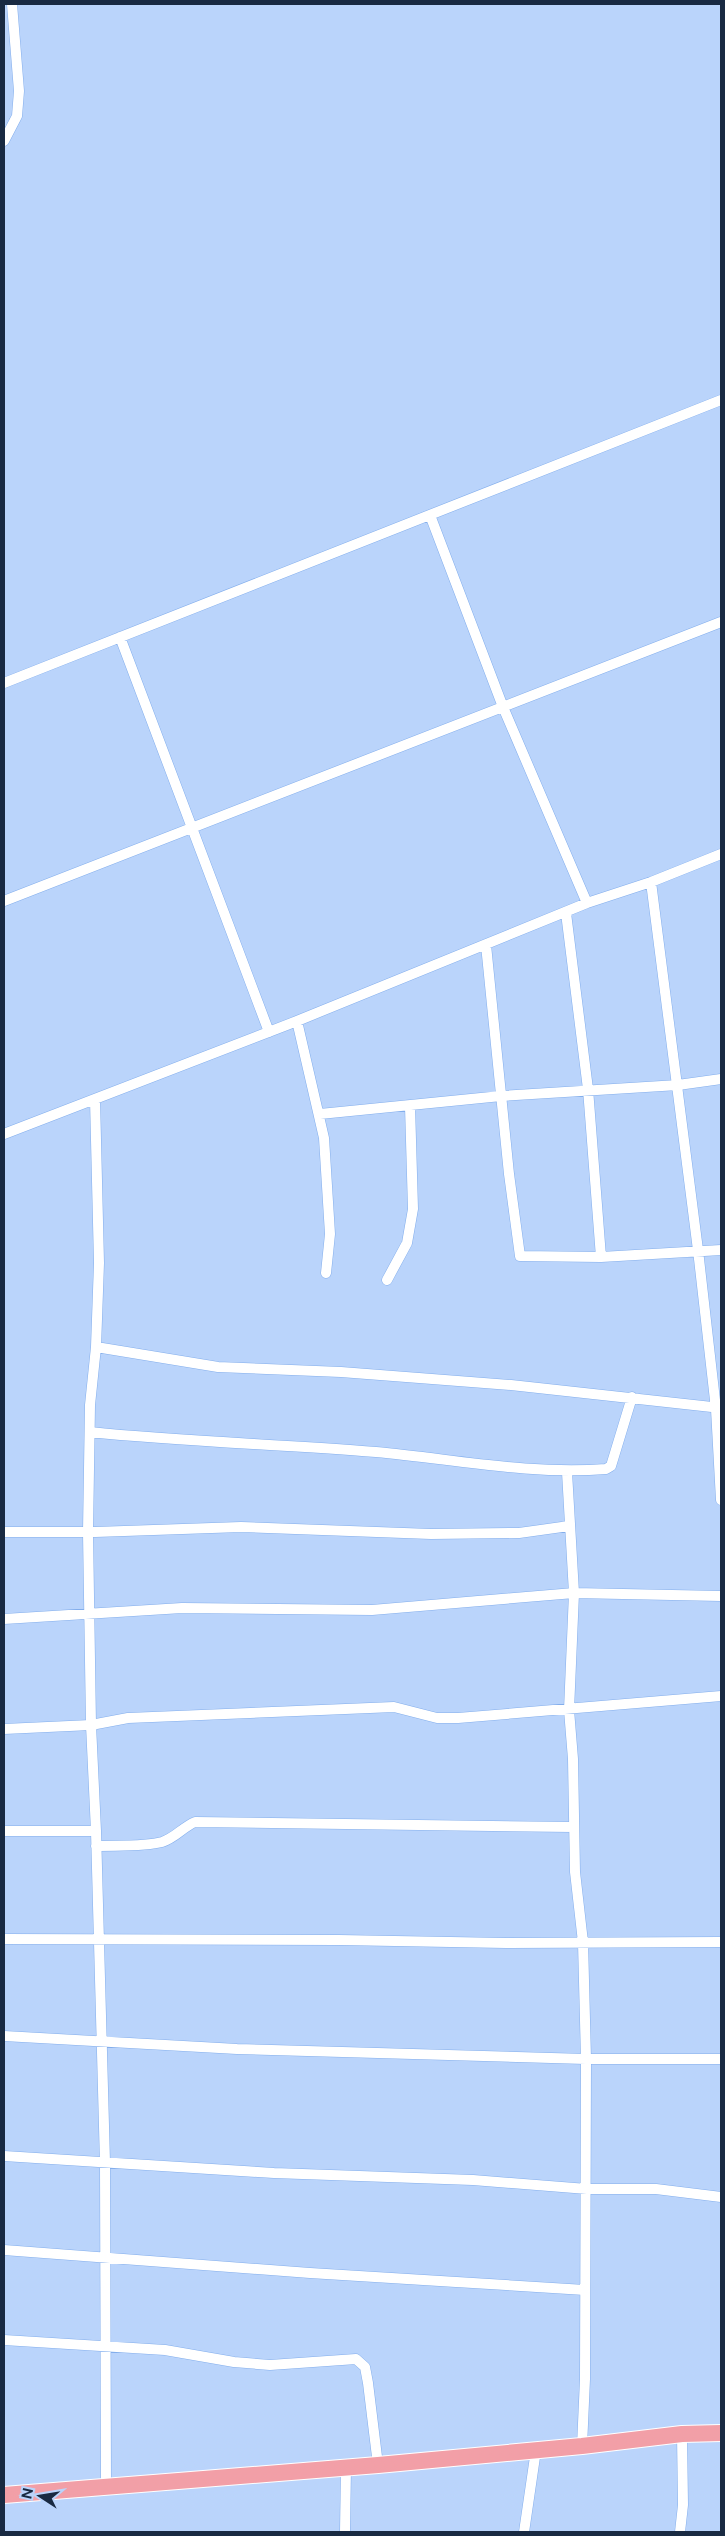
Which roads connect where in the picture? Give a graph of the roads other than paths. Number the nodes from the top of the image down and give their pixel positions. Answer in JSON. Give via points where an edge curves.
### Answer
{"nodes":[{"id":1,"x":12,"y":4,"type":"edge"},
{"id":2,"x":8,"y":22,"type":"edge"},
{"id":3,"x":4,"y":141,"type":"edge"},
{"id":4,"x":721,"y":400,"type":"edge"},
{"id":5,"x":430,"y":515,"type":"junction"},
{"id":6,"x":721,"y":622,"type":"edge"},
{"id":7,"x":120,"y":637,"type":"junction"},
{"id":8,"x":4,"y":683,"type":"edge"},
{"id":9,"x":503,"y":708,"type":"junction"},
{"id":10,"x":192,"y":828,"type":"junction"},
{"id":11,"x":721,"y":854,"type":"edge"},
{"id":12,"x":651,"y":882,"type":"junction"},
{"id":13,"x":4,"y":902,"type":"edge"},
{"id":14,"x":586,"y":903,"type":"junction"},
{"id":15,"x":566,"y":913,"type":"junction"},
{"id":16,"x":486,"y":946,"type":"junction"},
{"id":17,"x":298,"y":1021,"type":"junction"},
{"id":18,"x":269,"y":1032,"type":"junction"},
{"id":19,"x":721,"y":1079,"type":"edge"},
{"id":20,"x":678,"y":1085,"type":"junction"},
{"id":21,"x":588,"y":1089,"type":"junction"},
{"id":22,"x":501,"y":1096,"type":"junction"},
{"id":23,"x":95,"y":1099,"type":"junction"},
{"id":24,"x":410,"y":1106,"type":"junction"},
{"id":25,"x":320,"y":1114,"type":"junction"},
{"id":26,"x":4,"y":1134,"type":"edge"},
{"id":27,"x":698,"y":1250,"type":"junction"},
{"id":28,"x":721,"y":1250,"type":"edge"},
{"id":29,"x":601,"y":1257,"type":"junction"},
{"id":30,"x":326,"y":1273,"type":"dead end"},
{"id":31,"x":387,"y":1280,"type":"dead end"},
{"id":32,"x":96,"y":1347,"type":"junction"},
{"id":33,"x":632,"y":1397,"type":"junction"},
{"id":34,"x":718,"y":1408,"type":"edge"},
{"id":35,"x":90,"y":1432,"type":"junction"},
{"id":36,"x":567,"y":1472,"type":"junction"},
{"id":37,"x":721,"y":1500,"type":"edge"},
{"id":38,"x":569,"y":1526,"type":"junction"},
{"id":39,"x":4,"y":1532,"type":"edge"},
{"id":40,"x":88,"y":1532,"type":"junction"},
{"id":41,"x":574,"y":1593,"type":"junction"},
{"id":42,"x":721,"y":1596,"type":"edge"},
{"id":43,"x":91,"y":1615,"type":"junction"},
{"id":44,"x":4,"y":1619,"type":"edge"},
{"id":45,"x":721,"y":1696,"type":"edge"},
{"id":46,"x":569,"y":1710,"type":"junction"},
{"id":47,"x":91,"y":1724,"type":"junction"},
{"id":48,"x":4,"y":1728,"type":"edge"},
{"id":49,"x":573,"y":1827,"type":"junction"},
{"id":50,"x":4,"y":1831,"type":"edge"},
{"id":51,"x":96,"y":1831,"type":"junction"},
{"id":52,"x":96,"y":1846,"type":"junction"},
{"id":53,"x":4,"y":1939,"type":"edge"},
{"id":54,"x":98,"y":1940,"type":"junction"},
{"id":55,"x":584,"y":1942,"type":"junction"},
{"id":56,"x":721,"y":1942,"type":"edge"},
{"id":57,"x":4,"y":2036,"type":"edge"},
{"id":58,"x":102,"y":2041,"type":"junction"},
{"id":59,"x":586,"y":2059,"type":"junction"},
{"id":60,"x":721,"y":2059,"type":"edge"},
{"id":61,"x":4,"y":2156,"type":"edge"},
{"id":62,"x":105,"y":2163,"type":"junction"},
{"id":63,"x":586,"y":2188,"type":"junction"},
{"id":64,"x":721,"y":2197,"type":"edge"},
{"id":65,"x":4,"y":2250,"type":"edge"},
{"id":66,"x":106,"y":2257,"type":"junction"},
{"id":67,"x":585,"y":2290,"type":"junction"},
{"id":68,"x":4,"y":2340,"type":"edge"},
{"id":69,"x":106,"y":2347,"type":"junction"},
{"id":70,"x":721,"y":2433,"type":"edge"},
{"id":71,"x":682,"y":2434,"type":"junction"},
{"id":72,"x":582,"y":2446,"type":"junction"},
{"id":73,"x":536,"y":2450,"type":"junction"},
{"id":74,"x":378,"y":2465,"type":"junction"},
{"id":75,"x":346,"y":2468,"type":"junction"},
{"id":76,"x":106,"y":2485,"type":"junction"},
{"id":77,"x":4,"y":2495,"type":"edge"},
{"id":78,"x":346,"y":2532,"type":"edge"},
{"id":79,"x":524,"y":2532,"type":"edge"},
{"id":80,"x":680,"y":2532,"type":"edge"}],
"edges":[{"from":1,"to":2,"type":"street"},
{"from":2,"to":3,"type":"street","via":[[18,91],[17,116]]},
{"from":4,"to":5,"type":"street"},
{"from":5,"to":7,"type":"street"},
{"from":5,"to":9,"type":"street"},
{"from":6,"to":9,"type":"street"},
{"from":7,"to":8,"type":"street"},
{"from":7,"to":10,"type":"street"},
{"from":9,"to":10,"type":"street"},
{"from":9,"to":14,"type":"street"},
{"from":10,"to":13,"type":"street"},
{"from":10,"to":18,"type":"street"},
{"from":11,"to":12,"type":"street"},
{"from":12,"to":14,"type":"street"},
{"from":12,"to":20,"type":"street"},
{"from":14,"to":15,"type":"street"},
{"from":15,"to":16,"type":"street"},
{"from":15,"to":21,"type":"street"},
{"from":16,"to":17,"type":"street"},
{"from":16,"to":22,"type":"street"},
{"from":17,"to":18,"type":"street"},
{"from":17,"to":25,"type":"street"},
{"from":18,"to":23,"type":"street"},
{"from":19,"to":20,"type":"street"},
{"from":20,"to":21,"type":"street"},
{"from":20,"to":27,"type":"street"},
{"from":21,"to":22,"type":"street"},
{"from":21,"to":29,"type":"street"},
{"from":22,"to":24,"type":"street"},
{"from":22,"to":29,"type":"street","via":[[520,1256]]},
{"from":23,"to":26,"type":"street"},
{"from":23,"to":32,"type":"street","via":[[99,1263]]},
{"from":24,"to":25,"type":"street"},
{"from":24,"to":31,"type":"street","via":[[413,1208],[407,1243]]},
{"from":25,"to":30,"type":"street","via":[[330,1234]]},
{"from":27,"to":28,"type":"street"},
{"from":27,"to":29,"type":"street"},
{"from":27,"to":34,"type":"street"},
{"from":32,"to":33,"type":"street","via":[[218,1366],[341,1372]]},
{"from":32,"to":35,"type":"street"},
{"from":33,"to":34,"type":"street"},
{"from":33,"to":36,"type":"street","via":[[612,1466]]},
{"from":34,"to":37,"type":"street"},
{"from":35,"to":36,"type":"street","via":[[377,1452]]},
{"from":35,"to":40,"type":"street"},
{"from":36,"to":38,"type":"street"},
{"from":38,"to":40,"type":"street","via":[[519,1533],[430,1534],[241,1527]]},
{"from":38,"to":41,"type":"street"},
{"from":39,"to":40,"type":"street"},
{"from":40,"to":43,"type":"street"},
{"from":41,"to":42,"type":"street"},
{"from":41,"to":43,"type":"street","via":[[372,1610],[182,1608]]},
{"from":41,"to":46,"type":"street"},
{"from":43,"to":44,"type":"street"},
{"from":43,"to":47,"type":"street"},
{"from":45,"to":46,"type":"street"},
{"from":46,"to":47,"type":"street","via":[[437,1718],[394,1707],[128,1718]]},
{"from":46,"to":49,"type":"street"},
{"from":47,"to":48,"type":"street"},
{"from":47,"to":51,"type":"street"},
{"from":49,"to":52,"type":"street","via":[[195,1822],[161,1842]]},
{"from":49,"to":55,"type":"street"},
{"from":50,"to":51,"type":"street"},
{"from":51,"to":52,"type":"street"},
{"from":52,"to":54,"type":"street"},
{"from":53,"to":54,"type":"street"},
{"from":54,"to":55,"type":"street"},
{"from":54,"to":58,"type":"street"},
{"from":55,"to":56,"type":"street"},
{"from":55,"to":59,"type":"street"},
{"from":57,"to":58,"type":"street"},
{"from":58,"to":59,"type":"street","via":[[237,2049]]},
{"from":58,"to":62,"type":"street"},
{"from":59,"to":60,"type":"street"},
{"from":59,"to":63,"type":"street"},
{"from":61,"to":62,"type":"street"},
{"from":62,"to":63,"type":"street"},
{"from":62,"to":66,"type":"street"},
{"from":63,"to":64,"type":"street","via":[[656,2189]]},
{"from":63,"to":67,"type":"street"},
{"from":65,"to":66,"type":"street"},
{"from":66,"to":67,"type":"street"},
{"from":66,"to":69,"type":"street"},
{"from":67,"to":72,"type":"street"},
{"from":68,"to":69,"type":"street"},
{"from":69,"to":74,"type":"street","via":[[165,2350],[270,2365],[356,2359],[365,2367]]},
{"from":69,"to":76,"type":"street"},
{"from":70,"to":71,"type":"main road"},
{"from":71,"to":72,"type":"main road"},
{"from":71,"to":80,"type":"street"},
{"from":72,"to":73,"type":"main road"},
{"from":73,"to":74,"type":"main road"},
{"from":73,"to":79,"type":"street"},
{"from":74,"to":75,"type":"main road"},
{"from":75,"to":76,"type":"main road"},
{"from":75,"to":78,"type":"street"},
{"from":76,"to":77,"type":"main road"}]}
